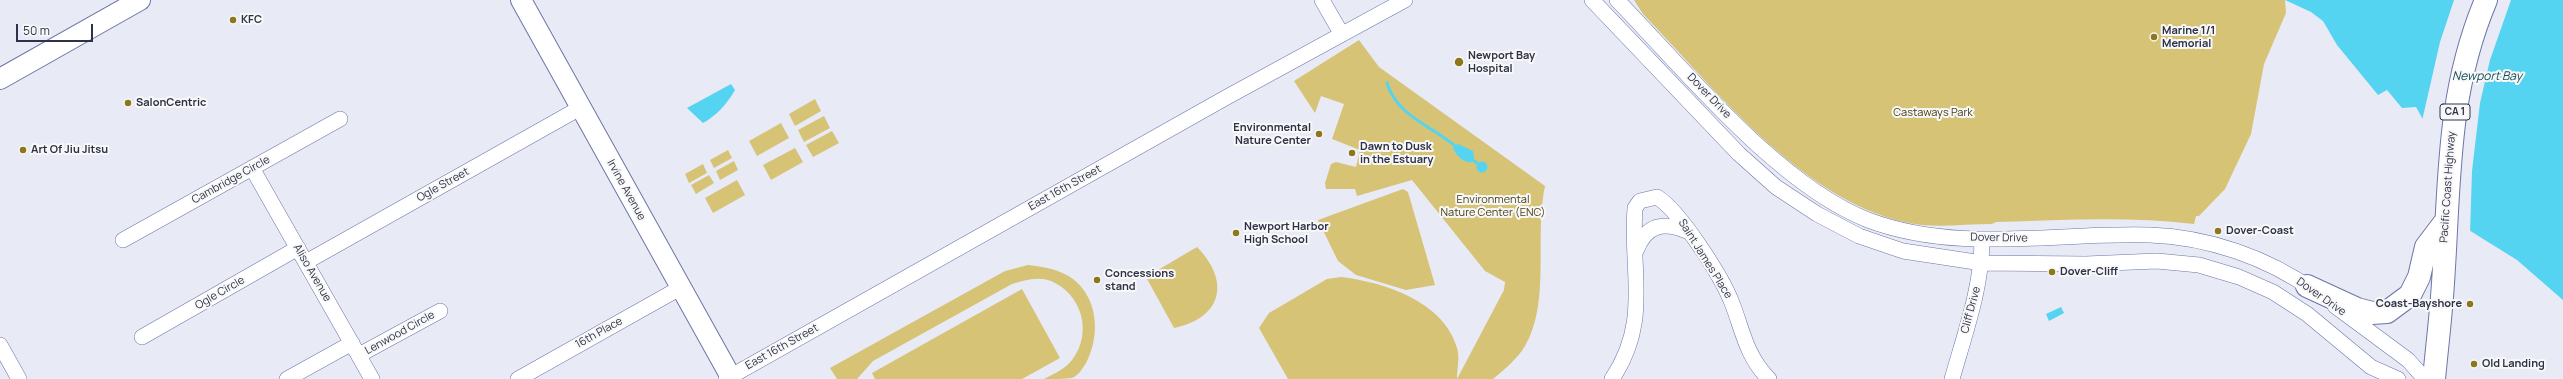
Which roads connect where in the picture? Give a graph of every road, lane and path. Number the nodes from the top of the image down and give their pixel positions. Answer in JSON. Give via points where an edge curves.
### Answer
{"nodes":[{"id":1,"x":140,"y":0,"type":"edge"},
{"id":2,"x":521,"y":0,"type":"edge"},
{"id":3,"x":1322,"y":0,"type":"edge"},
{"id":4,"x":1405,"y":0,"type":"edge"},
{"id":5,"x":1592,"y":0,"type":"edge"},
{"id":6,"x":1618,"y":0,"type":"edge"},
{"id":7,"x":2486,"y":0,"type":"edge"},
{"id":8,"x":1340,"y":33,"type":"junction"},
{"id":9,"x":0,"y":78,"type":"edge"},
{"id":10,"x":580,"y":108,"type":"junction"},
{"id":11,"x":340,"y":120,"type":"dead end"},
{"id":12,"x":252,"y":168,"type":"junction"},
{"id":13,"x":2445,"y":222,"type":"junction"},
{"id":14,"x":1689,"y":232,"type":"junction"},
{"id":15,"x":1982,"y":239,"type":"junction"},
{"id":16,"x":123,"y":240,"type":"dead end"},
{"id":17,"x":298,"y":248,"type":"junction"},
{"id":18,"x":1635,"y":254,"type":"junction"},
{"id":19,"x":306,"y":262,"type":"junction"},
{"id":20,"x":1982,"y":263,"type":"junction"},
{"id":21,"x":2307,"y":286,"type":"junction"},
{"id":22,"x":680,"y":288,"type":"junction"},
{"id":23,"x":440,"y":311,"type":"dead end"},
{"id":24,"x":142,"y":337,"type":"dead end"},
{"id":25,"x":0,"y":345,"type":"edge"},
{"id":26,"x":356,"y":349,"type":"junction"},
{"id":27,"x":729,"y":378,"type":"edge"},
{"id":28,"x":18,"y":379,"type":"edge"},
{"id":29,"x":287,"y":379,"type":"edge"},
{"id":30,"x":372,"y":379,"type":"edge"},
{"id":31,"x":518,"y":379,"type":"edge"},
{"id":32,"x":1612,"y":379,"type":"edge"},
{"id":33,"x":1768,"y":379,"type":"edge"},
{"id":34,"x":1952,"y":379,"type":"edge"},
{"id":35,"x":2398,"y":379,"type":"edge"},
{"id":36,"x":2425,"y":379,"type":"edge"},
{"id":37,"x":2434,"y":379,"type":"edge"}],
"edges":[{"from":1,"to":9,"type":"main road"},
{"from":2,"to":10,"type":"main road","name":"Irvine Avenue"},
{"from":3,"to":8,"type":"street"},
{"from":4,"to":8,"type":"street","name":"East 16th Street"},
{"from":5,"to":20,"type":"street","name":"Dover Drive","via":[[1739,154],[1776,187],[1817,214],[1859,236],[1904,251]]},
{"from":6,"to":15,"type":"street","name":"Dover Drive","via":[[1742,130],[1788,171],[1828,198],[1868,220],[1916,233]]},
{"from":7,"to":13,"type":"highway","name":"Pacific Coast Highway","number":"CA 1","via":[[2467,56],[2457,101],[2449,152]]},
{"from":8,"to":27,"type":"street","name":"East 16th Street"},
{"from":10,"to":19,"type":"street","name":"Ogle Street"},
{"from":10,"to":22,"type":"main road","name":"Irvine Avenue"},
{"from":11,"to":12,"type":"street","name":"Cambridge Circle"},
{"from":12,"to":16,"type":"street","name":"Cambridge Circle"},
{"from":12,"to":17,"type":"street","name":"Aliso Avenue"},
{"from":13,"to":21,"type":"highway","via":[[2426,247],[2419,277],[2410,295],[2387,312],[2372,313],[2357,309]]},
{"from":13,"to":37,"type":"highway","name":"Pacific Coast Highway","number":"CA 1","via":[[2443,282]]},
{"from":14,"to":18,"type":"street","via":[[1675,226],[1663,225],[1652,229],[1641,238]]},
{"from":14,"to":18,"type":"street","name":"Saint James Place","via":[[1668,204],[1657,197],[1648,197],[1640,201],[1635,208]]},
{"from":14,"to":33,"type":"street","name":"Saint James Place","via":[[1724,285],[1752,358]]},
{"from":15,"to":20,"type":"street","name":"Cliff Drive"},
{"from":15,"to":21,"type":"street","name":"Dover Drive","via":[[2150,235],[2191,240],[2227,248],[2264,261]]},
{"from":17,"to":19,"type":"street","name":"Aliso Avenue"},
{"from":17,"to":24,"type":"street","name":"Ogle Circle"},
{"from":18,"to":32,"type":"street","via":[[1635,327],[1622,364]]},
{"from":19,"to":26,"type":"street","name":"Aliso Avenue"},
{"from":20,"to":34,"type":"street","name":"Cliff Drive"},
{"from":20,"to":35,"type":"street","name":"Dover Drive","via":[[2086,264],[2157,261],[2199,265],[2239,277],[2273,292],[2307,314],[2371,366]]},
{"from":21,"to":36,"type":"street","name":"Dover Drive","via":[[2408,360]]},
{"from":22,"to":27,"type":"main road","name":"Irvine Avenue"},
{"from":22,"to":31,"type":"street","name":"16th Place"},
{"from":23,"to":26,"type":"street","name":"Lenwood Circle"},
{"from":25,"to":28,"type":"street"},
{"from":26,"to":29,"type":"street","name":"Lenwood Circle"},
{"from":26,"to":30,"type":"street","name":"Aliso Avenue"}]}
